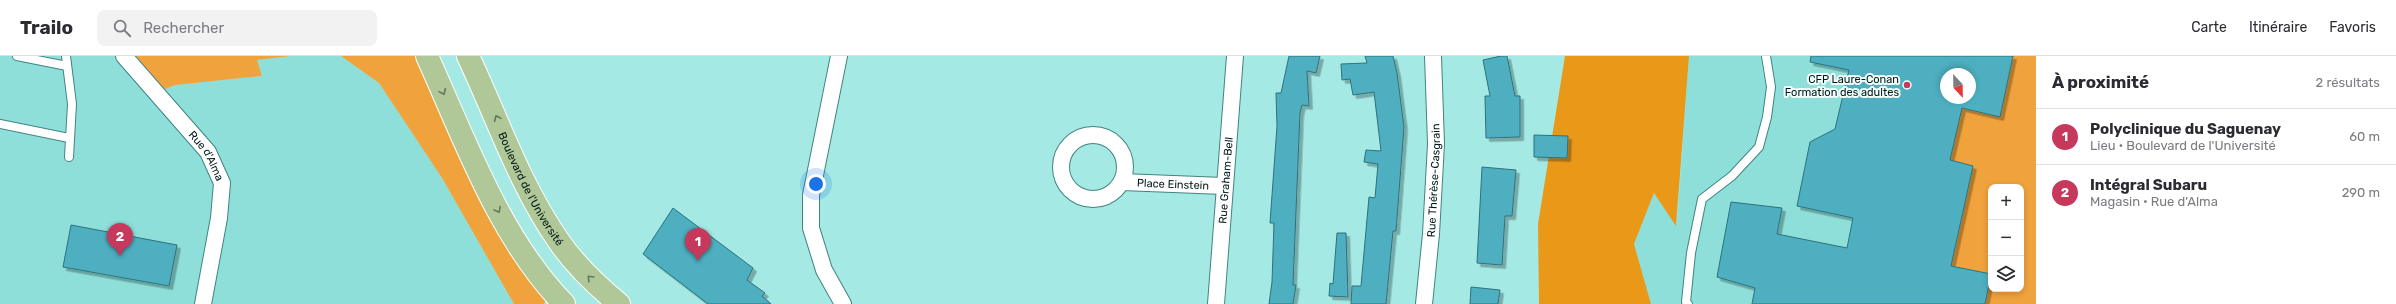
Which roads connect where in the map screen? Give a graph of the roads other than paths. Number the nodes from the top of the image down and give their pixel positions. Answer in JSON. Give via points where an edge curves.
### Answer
{"nodes":[{"id":1,"x":17,"y":56,"type":"edge"},
{"id":2,"x":66,"y":56,"type":"edge"},
{"id":3,"x":124,"y":56,"type":"edge"},
{"id":4,"x":427,"y":56,"type":"edge"},
{"id":5,"x":468,"y":56,"type":"edge"},
{"id":6,"x":839,"y":56,"type":"edge"},
{"id":7,"x":1235,"y":56,"type":"edge"},
{"id":8,"x":1433,"y":56,"type":"edge"},
{"id":9,"x":1766,"y":56,"type":"edge"},
{"id":10,"x":67,"y":66,"type":"junction"},
{"id":11,"x":0,"y":124,"type":"edge"},
{"id":12,"x":69,"y":138,"type":"junction"},
{"id":13,"x":69,"y":157,"type":"dead end"},
{"id":14,"x":1122,"y":182,"type":"junction"},
{"id":15,"x":1224,"y":186,"type":"junction"},
{"id":16,"x":203,"y":304,"type":"edge"},
{"id":17,"x":564,"y":304,"type":"edge"},
{"id":18,"x":618,"y":304,"type":"edge"},
{"id":19,"x":843,"y":304,"type":"edge"},
{"id":20,"x":1216,"y":304,"type":"edge"},
{"id":21,"x":1424,"y":304,"type":"edge"},
{"id":22,"x":1688,"y":304,"type":"edge"}],
"edges":[{"from":1,"to":10,"type":"lane"},
{"from":2,"to":10,"type":"lane"},
{"from":3,"to":16,"type":"street","name":"Rue d'Alma","via":[[208,152],[222,183],[219,218]]},
{"from":4,"to":17,"type":"main road","one_way":true,"via":[[512,237],[528,262]]},
{"from":18,"to":5,"type":"main road","name":"Boulevard de l'Université","one_way":true,"via":[[578,265],[558,241],[543,217]]},
{"from":6,"to":19,"type":"street","via":[[811,195],[811,228],[824,270]]},
{"from":7,"to":15,"type":"street","name":"Rue Graham-Bell"},
{"from":8,"to":21,"type":"street","name":"Rue Thérèse-Casgrain","via":[[1436,144]]},
{"from":9,"to":22,"type":"lane","via":[[1771,87],[1759,147],[1732,176],[1702,199],[1691,253],[1686,302]]},
{"from":10,"to":12,"type":"lane","via":[[72,104]]},
{"from":11,"to":12,"type":"lane"},
{"from":12,"to":13,"type":"lane"},
{"from":14,"to":14,"type":"street","name":"Place Einstein","via":[[1106,196],[1095,199],[1080,196],[1067,186],[1062,176],[1063,155],[1076,140],[1096,135],[1106,138],[1121,152],[1125,162]]},
{"from":14,"to":15,"type":"street","name":"Place Einstein"},
{"from":15,"to":20,"type":"street","name":"Rue Graham-Bell"}]}
